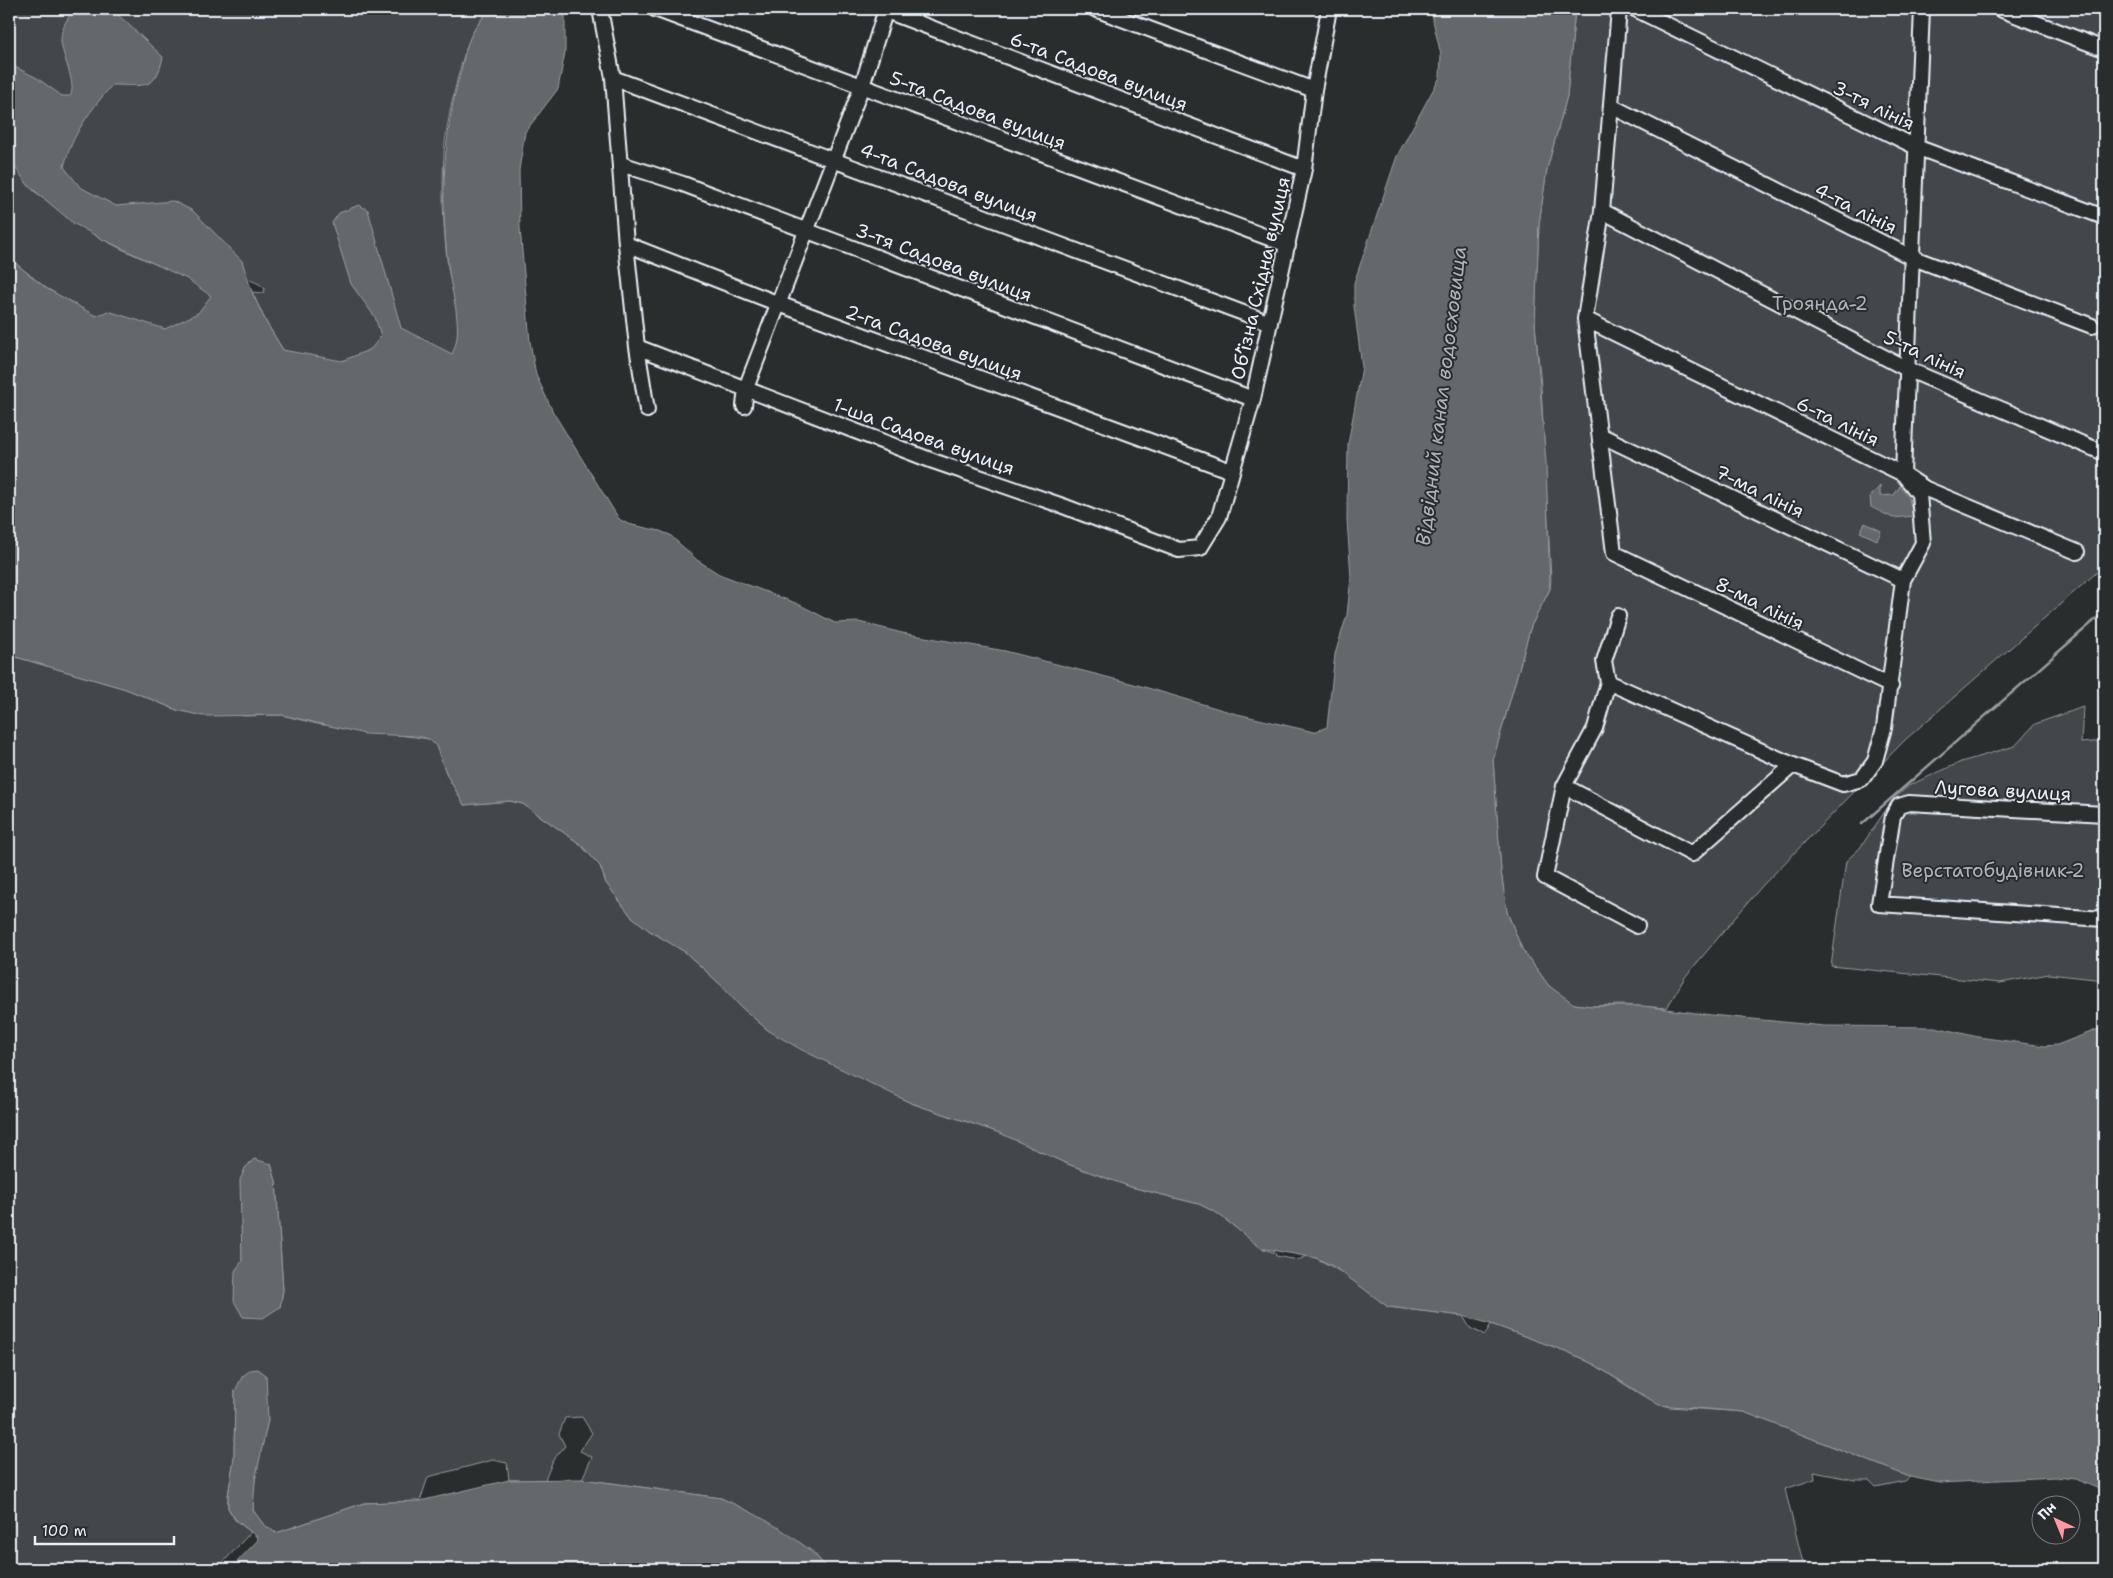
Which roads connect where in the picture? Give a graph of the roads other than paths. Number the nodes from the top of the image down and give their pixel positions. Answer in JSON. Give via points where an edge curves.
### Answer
{"nodes":[{"id":1,"x":600,"y":9,"type":"edge"},
{"id":2,"x":655,"y":9,"type":"edge"},
{"id":3,"x":884,"y":9,"type":"edge"},
{"id":4,"x":1095,"y":9,"type":"edge"},
{"id":5,"x":1327,"y":9,"type":"edge"},
{"id":6,"x":1619,"y":9,"type":"edge"},
{"id":7,"x":1635,"y":9,"type":"edge"},
{"id":8,"x":1922,"y":9,"type":"edge"},
{"id":9,"x":2000,"y":9,"type":"edge"},
{"id":10,"x":2104,"y":49,"type":"edge"},
{"id":11,"x":613,"y":78,"type":"junction"},
{"id":12,"x":862,"y":86,"type":"junction"},
{"id":13,"x":1314,"y":90,"type":"junction"},
{"id":14,"x":1611,"y":106,"type":"junction"},
{"id":15,"x":1916,"y":147,"type":"junction"},
{"id":16,"x":834,"y":158,"type":"junction"},
{"id":17,"x":621,"y":164,"type":"junction"},
{"id":18,"x":1304,"y":169,"type":"junction"},
{"id":19,"x":1602,"y":211,"type":"junction"},
{"id":20,"x":2104,"y":217,"type":"edge"},
{"id":21,"x":806,"y":229,"type":"junction"},
{"id":22,"x":626,"y":244,"type":"junction"},
{"id":23,"x":1288,"y":246,"type":"junction"},
{"id":24,"x":1911,"y":257,"type":"junction"},
{"id":25,"x":778,"y":304,"type":"junction"},
{"id":26,"x":1585,"y":319,"type":"junction"},
{"id":27,"x":1270,"y":323,"type":"junction"},
{"id":28,"x":2092,"y":326,"type":"dead end"},
{"id":29,"x":637,"y":347,"type":"junction"},
{"id":30,"x":1907,"y":368,"type":"junction"},
{"id":31,"x":746,"y":388,"type":"junction"},
{"id":32,"x":1252,"y":399,"type":"junction"},
{"id":33,"x":744,"y":406,"type":"dead end"},
{"id":34,"x":647,"y":410,"type":"dead end"},
{"id":35,"x":1600,"y":435,"type":"junction"},
{"id":36,"x":2104,"y":453,"type":"edge"},
{"id":37,"x":1231,"y":471,"type":"junction"},
{"id":38,"x":1904,"y":474,"type":"junction"},
{"id":39,"x":1200,"y":548,"type":"joint"},
{"id":40,"x":2077,"y":552,"type":"dead end"},
{"id":41,"x":1903,"y":580,"type":"junction"},
{"id":42,"x":1618,"y":616,"type":"dead end"},
{"id":43,"x":1608,"y":682,"type":"junction"},
{"id":44,"x":1891,"y":686,"type":"junction"},
{"id":45,"x":1793,"y":765,"type":"junction"},
{"id":46,"x":1564,"y":786,"type":"junction"},
{"id":47,"x":2104,"y":814,"type":"edge"},
{"id":48,"x":2104,"y":919,"type":"edge"},
{"id":49,"x":1636,"y":926,"type":"dead end"}],
"edges":[{"from":1,"to":11,"type":"street"},
{"from":2,"to":12,"type":"street","name":"5-та Садова вулиця"},
{"from":3,"to":12,"type":"street"},
{"from":3,"to":18,"type":"street","name":"6-та Садова вулиця"},
{"from":4,"to":13,"type":"street"},
{"from":5,"to":13,"type":"street","name":"Обʼїзна Східна вулиця"},
{"from":6,"to":14,"type":"street"},
{"from":7,"to":15,"type":"street","name":"3-тя лінія"},
{"from":8,"to":15,"type":"street"},
{"from":9,"to":10,"type":"street"},
{"from":11,"to":16,"type":"street","name":"4-та Садова вулиця"},
{"from":11,"to":17,"type":"street"},
{"from":12,"to":16,"type":"street"},
{"from":12,"to":23,"type":"street","name":"5-та Садова вулиця"},
{"from":13,"to":18,"type":"street","name":"Обʼїзна Східна вулиця"},
{"from":14,"to":19,"type":"street"},
{"from":14,"to":24,"type":"street","name":"4-та лінія"},
{"from":15,"to":20,"type":"street","name":"3-тя лінія"},
{"from":15,"to":24,"type":"street"},
{"from":16,"to":21,"type":"street"},
{"from":16,"to":27,"type":"street","name":"4-та Садова вулиця"},
{"from":17,"to":21,"type":"street","name":"3-тя Садова вулиця"},
{"from":17,"to":22,"type":"street"},
{"from":18,"to":23,"type":"street","name":"Обʼїзна Східна вулиця"},
{"from":19,"to":26,"type":"street"},
{"from":19,"to":30,"type":"street","name":"5-та лінія"},
{"from":21,"to":25,"type":"street"},
{"from":21,"to":32,"type":"street","name":"3-тя Садова вулиця"},
{"from":22,"to":25,"type":"street","name":"2-га Садова вулиця"},
{"from":22,"to":29,"type":"street"},
{"from":23,"to":27,"type":"street","name":"Обʼїзна Східна вулиця"},
{"from":24,"to":28,"type":"street","name":"4-та лінія"},
{"from":24,"to":30,"type":"street"},
{"from":25,"to":31,"type":"street"},
{"from":25,"to":37,"type":"street","name":"2-га Садова вулиця"},
{"from":26,"to":35,"type":"street"},
{"from":26,"to":38,"type":"street","name":"6-та лінія"},
{"from":27,"to":32,"type":"street","name":"Обʼїзна Східна вулиця"},
{"from":29,"to":31,"type":"street","name":"1-ша Садова вулиця"},
{"from":29,"to":34,"type":"street"},
{"from":30,"to":36,"type":"street","name":"5-та лінія"},
{"from":30,"to":38,"type":"street"},
{"from":31,"to":33,"type":"street"},
{"from":31,"to":39,"type":"street","name":"1-ша Садова вулиця","via":[[933,461],[1179,550]]},
{"from":32,"to":37,"type":"street","name":"Обʼїзна Східна вулиця"},
{"from":35,"to":41,"type":"street","name":"7-ма лінія"},
{"from":35,"to":44,"type":"street","name":"8-ма лінія","via":[[1614,553]]},
{"from":37,"to":39,"type":"street","name":"Обʼїзна Східна вулиця","via":[[1219,517]]},
{"from":38,"to":40,"type":"street","name":"6-та лінія","via":[[1926,489]]},
{"from":38,"to":41,"type":"street","via":[[1919,494],[1923,543]]},
{"from":41,"to":44,"type":"street"},
{"from":42,"to":43,"type":"street","via":[[1604,661]]},
{"from":43,"to":45,"type":"street"},
{"from":43,"to":46,"type":"street","via":[[1595,728]]},
{"from":44,"to":45,"type":"street","via":[[1875,761],[1862,779],[1843,784]]},
{"from":45,"to":46,"type":"street","via":[[1692,854]]},
{"from":46,"to":49,"type":"street","via":[[1546,877]]},
{"from":47,"to":48,"type":"street","name":"Лугова вулиця","via":[[1899,806],[1893,816],[1880,904]]}]}
